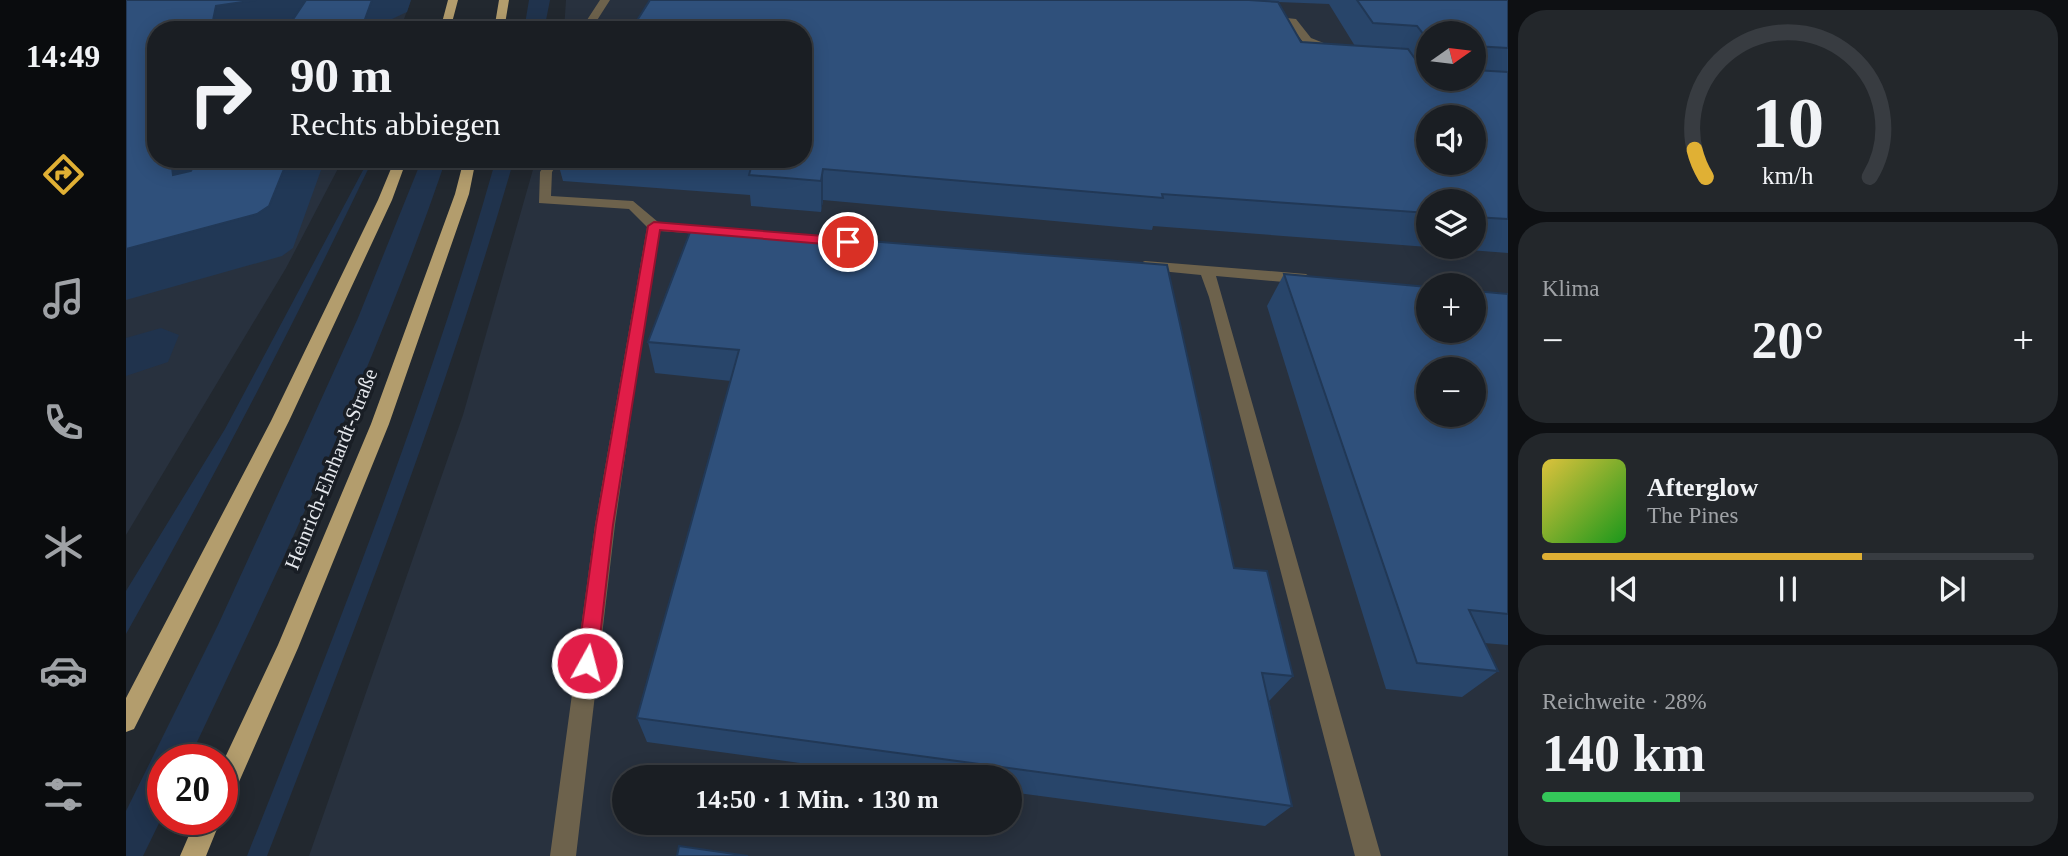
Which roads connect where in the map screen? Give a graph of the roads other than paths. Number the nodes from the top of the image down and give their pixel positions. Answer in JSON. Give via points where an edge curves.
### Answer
{"nodes":[{"id":1,"x":453,"y":0,"type":"edge"},
{"id":2,"x":504,"y":0,"type":"edge"},
{"id":3,"x":605,"y":0,"type":"edge"},
{"id":4,"x":1252,"y":18,"type":"edge"},
{"id":5,"x":447,"y":21,"type":"edge"},
{"id":6,"x":500,"y":21,"type":"edge"},
{"id":7,"x":591,"y":21,"type":"edge"},
{"id":8,"x":1355,"y":57,"type":"edge"},
{"id":9,"x":397,"y":168,"type":"edge"},
{"id":10,"x":468,"y":168,"type":"edge"},
{"id":11,"x":548,"y":168,"type":"edge"},
{"id":12,"x":654,"y":226,"type":"junction"},
{"id":13,"x":737,"y":233,"type":"edge"},
{"id":14,"x":1124,"y":264,"type":"edge"},
{"id":15,"x":1207,"y":271,"type":"junction"},
{"id":16,"x":1317,"y":280,"type":"edge"},
{"id":17,"x":126,"y":721,"type":"edge"},
{"id":18,"x":238,"y":756,"type":"edge"},
{"id":19,"x":202,"y":835,"type":"edge"},
{"id":20,"x":193,"y":856,"type":"edge"},
{"id":21,"x":563,"y":856,"type":"edge"},
{"id":22,"x":1368,"y":856,"type":"edge"}],
"edges":[{"from":1,"to":5,"type":"main road"},
{"from":2,"to":6,"type":"main road"},
{"from":3,"to":7,"type":"lane"},
{"from":4,"to":8,"type":"lane","via":[[1292,21],[1307,40]]},
{"from":9,"to":17,"type":"main road","via":[[280,421]]},
{"from":10,"to":18,"type":"main road","name":"Heinrich-Ehrhardt-Straße","via":[[380,424]]},
{"from":11,"to":12,"type":"lane","via":[[544,200],[633,205]]},
{"from":12,"to":13,"type":"lane"},
{"from":12,"to":21,"type":"lane","via":[[604,525]]},
{"from":14,"to":15,"type":"lane"},
{"from":15,"to":16,"type":"lane"},
{"from":15,"to":22,"type":"lane"},
{"from":19,"to":20,"type":"main road"}]}
